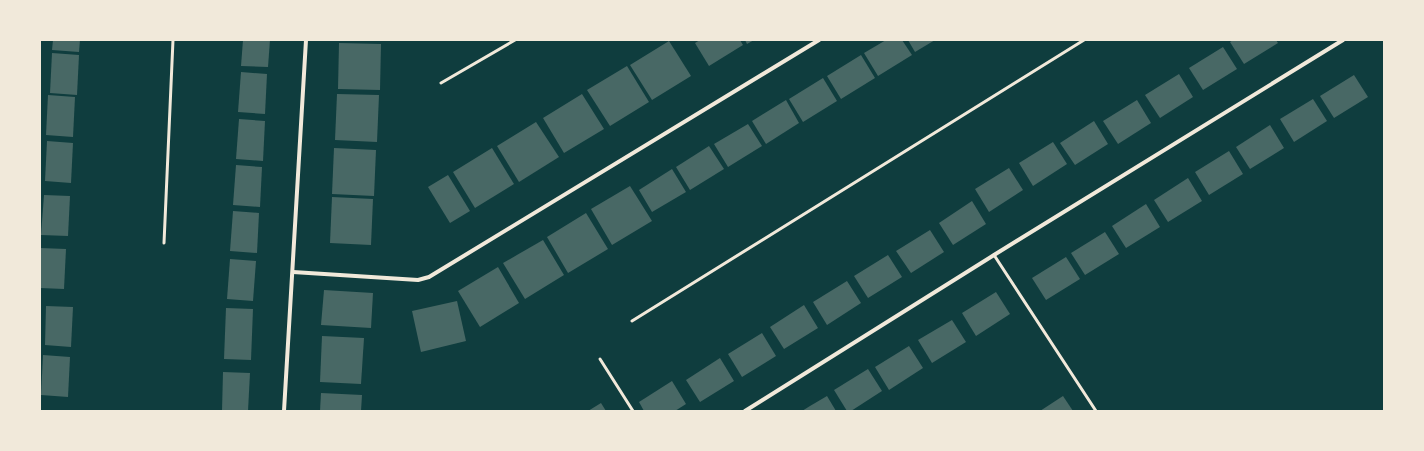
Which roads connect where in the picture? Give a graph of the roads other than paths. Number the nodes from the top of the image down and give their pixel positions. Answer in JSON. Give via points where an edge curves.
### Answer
{"nodes":[{"id":1,"x":173,"y":40,"type":"edge"},
{"id":2,"x":306,"y":40,"type":"edge"},
{"id":3,"x":515,"y":40,"type":"edge"},
{"id":4,"x":819,"y":40,"type":"edge"},
{"id":5,"x":1084,"y":40,"type":"edge"},
{"id":6,"x":1343,"y":40,"type":"edge"},
{"id":7,"x":441,"y":83,"type":"dead end"},
{"id":8,"x":164,"y":243,"type":"dead end"},
{"id":9,"x":994,"y":255,"type":"junction"},
{"id":10,"x":293,"y":272,"type":"junction"},
{"id":11,"x":632,"y":321,"type":"dead end"},
{"id":12,"x":600,"y":359,"type":"dead end"},
{"id":13,"x":284,"y":411,"type":"edge"},
{"id":14,"x":633,"y":411,"type":"edge"},
{"id":15,"x":745,"y":411,"type":"edge"},
{"id":16,"x":1096,"y":411,"type":"edge"}],
"edges":[{"from":1,"to":8,"type":"lane"},
{"from":2,"to":10,"type":"street"},
{"from":3,"to":7,"type":"lane"},
{"from":4,"to":10,"type":"street","via":[[429,277],[418,280]]},
{"from":5,"to":11,"type":"lane"},
{"from":6,"to":9,"type":"street"},
{"from":9,"to":15,"type":"street"},
{"from":9,"to":16,"type":"lane"},
{"from":10,"to":13,"type":"street"},
{"from":12,"to":14,"type":"lane"}]}
